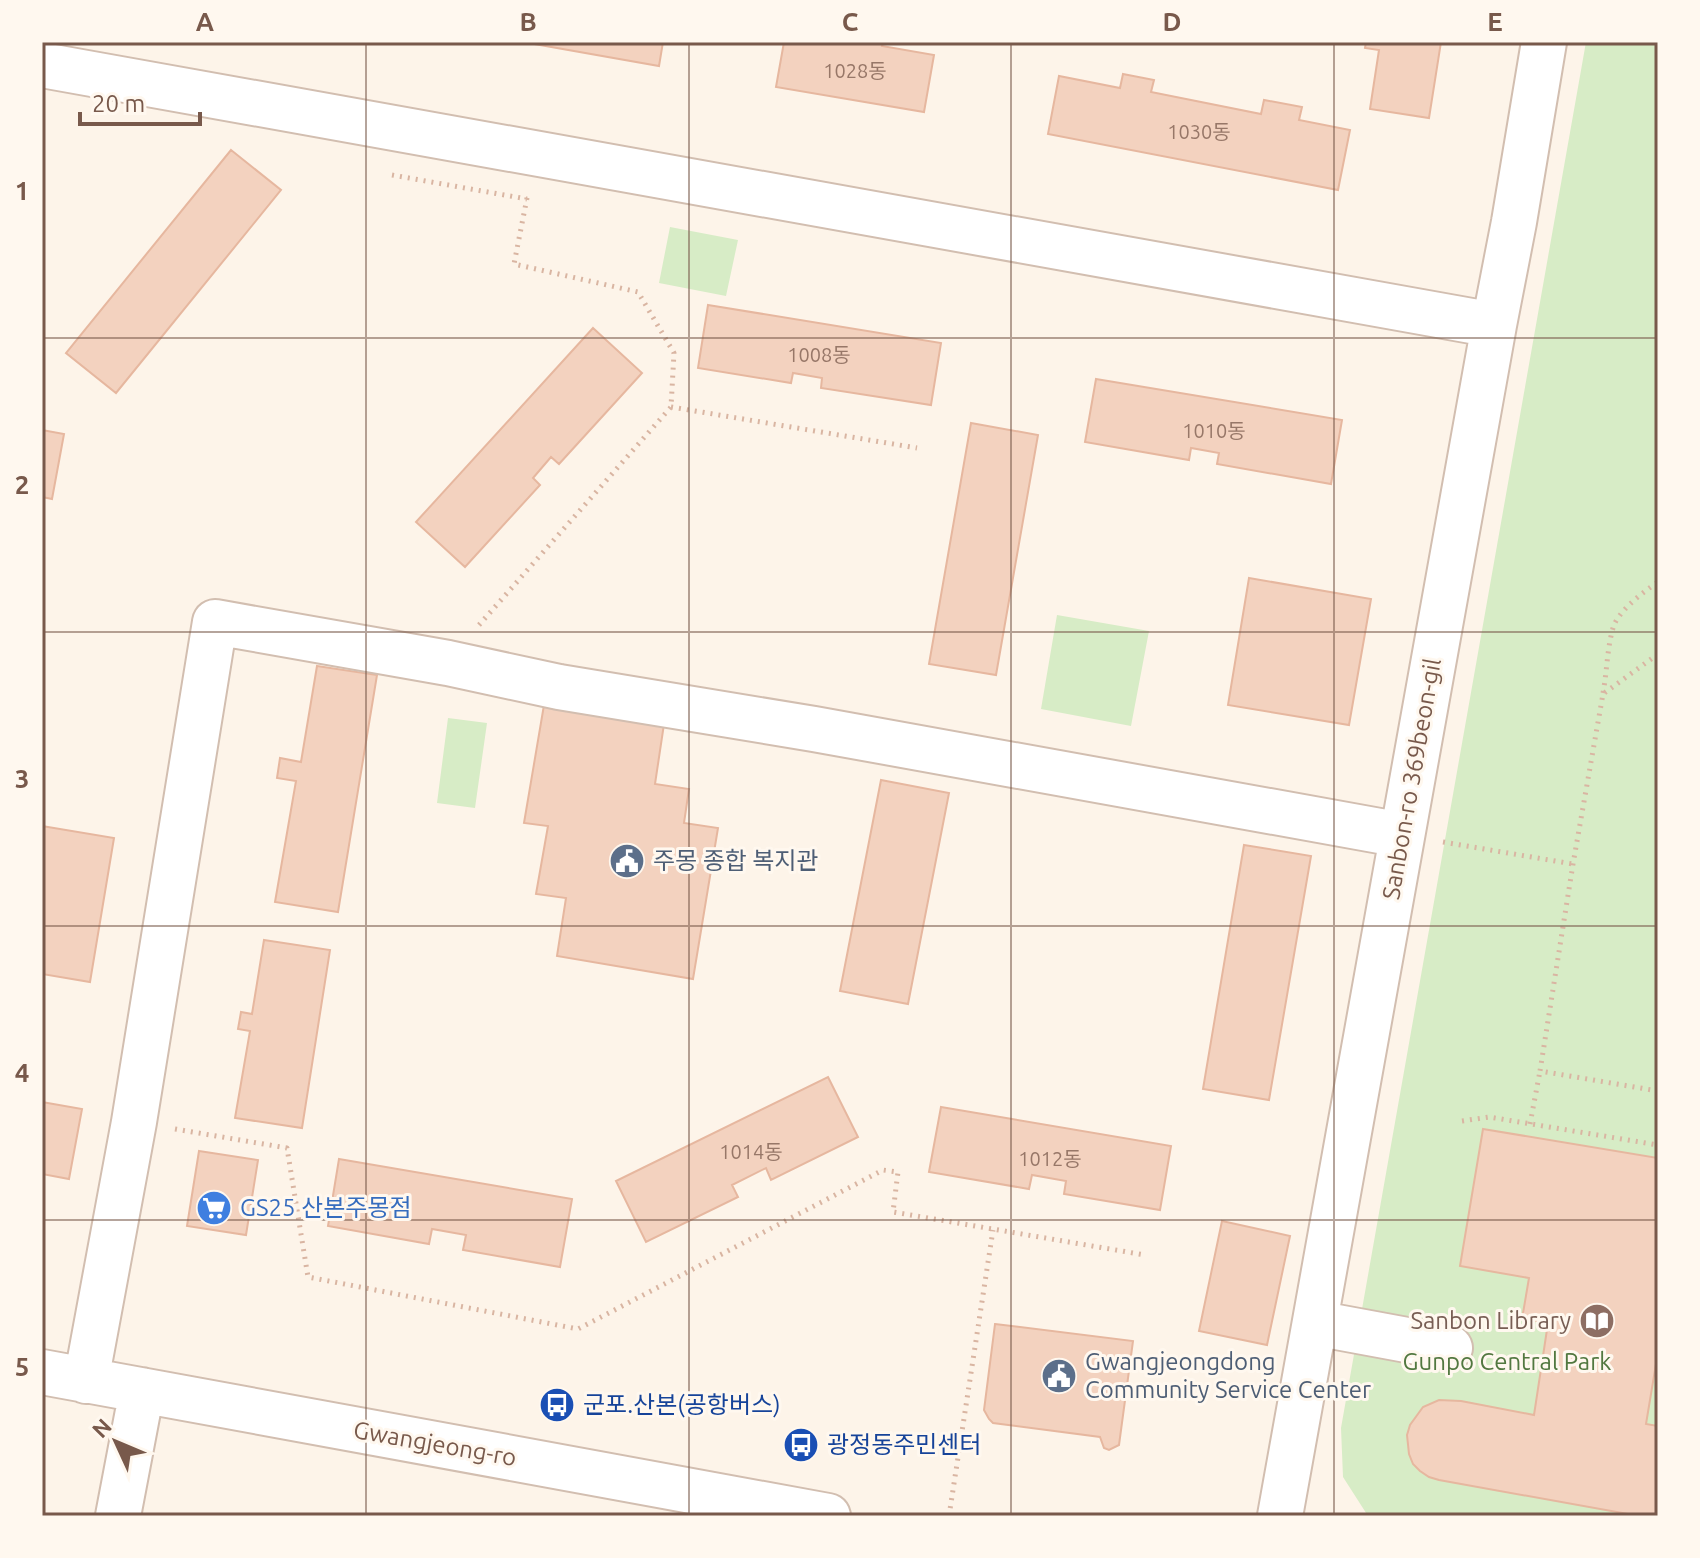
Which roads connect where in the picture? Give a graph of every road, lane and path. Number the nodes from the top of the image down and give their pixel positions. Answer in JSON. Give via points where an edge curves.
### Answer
{"nodes":[{"id":1,"x":1544,"y":42,"type":"edge"},
{"id":2,"x":42,"y":65,"type":"edge"},
{"id":3,"x":536,"y":153,"type":"junction"},
{"id":4,"x":392,"y":175,"type":"dead end"},
{"id":5,"x":527,"y":199,"type":"junction"},
{"id":6,"x":1494,"y":325,"type":"junction"},
{"id":7,"x":671,"y":407,"type":"junction"},
{"id":8,"x":917,"y":448,"type":"dead end"},
{"id":9,"x":1658,"y":582,"type":"edge"},
{"id":10,"x":472,"y":633,"type":"dead end"},
{"id":11,"x":1658,"y":654,"type":"edge"},
{"id":12,"x":1603,"y":694,"type":"junction"},
{"id":13,"x":1402,"y":835,"type":"junction"},
{"id":14,"x":1573,"y":864,"type":"junction"},
{"id":15,"x":1540,"y":1071,"type":"junction"},
{"id":16,"x":1658,"y":1091,"type":"edge"},
{"id":17,"x":1462,"y":1121,"type":"dead end"},
{"id":18,"x":134,"y":1122,"type":"junction"},
{"id":19,"x":1530,"y":1124,"type":"junction"},
{"id":20,"x":1658,"y":1145,"type":"edge"},
{"id":21,"x":993,"y":1230,"type":"junction"},
{"id":22,"x":1145,"y":1255,"type":"dead end"},
{"id":23,"x":1315,"y":1323,"type":"junction"},
{"id":24,"x":1450,"y":1348,"type":"dead end"},
{"id":25,"x":42,"y":1372,"type":"edge"},
{"id":26,"x":86,"y":1381,"type":"junction"},
{"id":27,"x":142,"y":1390,"type":"junction"},
{"id":28,"x":118,"y":1516,"type":"edge"},
{"id":29,"x":828,"y":1516,"type":"edge"},
{"id":30,"x":949,"y":1516,"type":"edge"},
{"id":31,"x":1280,"y":1516,"type":"edge"}],
"edges":[{"from":1,"to":6,"type":"street","name":"Sanbon-ro 369beon-gil"},
{"from":2,"to":3,"type":"street"},
{"from":3,"to":5,"type":"path"},
{"from":3,"to":6,"type":"street"},
{"from":4,"to":5,"type":"path"},
{"from":5,"to":7,"type":"path","via":[[514,264],[638,292],[674,353]]},
{"from":6,"to":13,"type":"street","name":"Sanbon-ro 369beon-gil"},
{"from":7,"to":8,"type":"path"},
{"from":7,"to":10,"type":"path"},
{"from":9,"to":12,"type":"path","via":[[1614,625]]},
{"from":11,"to":12,"type":"path"},
{"from":12,"to":14,"type":"path"},
{"from":13,"to":14,"type":"path"},
{"from":13,"to":18,"type":"street","via":[[215,622]]},
{"from":13,"to":23,"type":"street","name":"Sanbon-ro 369beon-gil"},
{"from":14,"to":15,"type":"path"},
{"from":15,"to":16,"type":"path"},
{"from":15,"to":19,"type":"path"},
{"from":17,"to":19,"type":"path","via":[[1489,1117]]},
{"from":18,"to":21,"type":"path","via":[[287,1148],[308,1277],[578,1329],[883,1170],[898,1172],[893,1212]]},
{"from":18,"to":26,"type":"street"},
{"from":19,"to":20,"type":"path"},
{"from":21,"to":22,"type":"path"},
{"from":21,"to":30,"type":"path"},
{"from":23,"to":24,"type":"street"},
{"from":23,"to":31,"type":"street","name":"Sanbon-ro 369beon-gil"},
{"from":25,"to":26,"type":"street","name":"Gwangjeong-ro"},
{"from":26,"to":27,"type":"street","name":"Gwangjeong-ro"},
{"from":27,"to":28,"type":"street"},
{"from":27,"to":29,"type":"street","name":"Gwangjeong-ro"}]}
